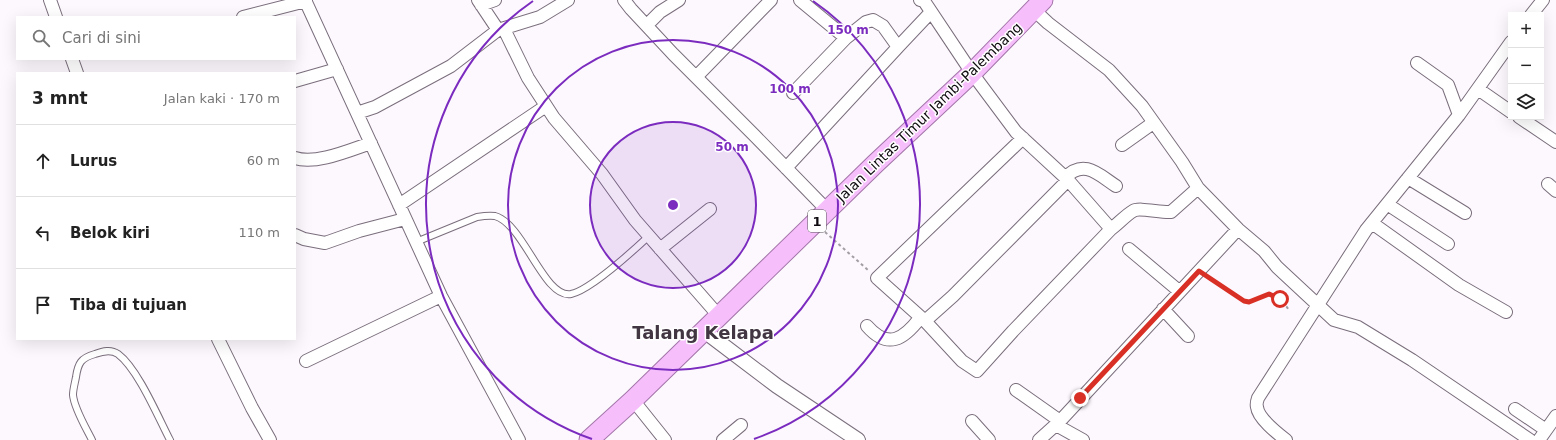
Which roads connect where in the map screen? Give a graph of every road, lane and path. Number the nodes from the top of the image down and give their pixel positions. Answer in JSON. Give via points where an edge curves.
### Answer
{"nodes":[{"id":1,"x":50,"y":0,"type":"edge"},
{"id":2,"x":306,"y":0,"type":"edge"},
{"id":3,"x":495,"y":0,"type":"edge"},
{"id":4,"x":568,"y":0,"type":"edge"},
{"id":5,"x":624,"y":0,"type":"edge"},
{"id":6,"x":679,"y":0,"type":"edge"},
{"id":7,"x":771,"y":0,"type":"edge"},
{"id":8,"x":800,"y":0,"type":"edge"},
{"id":9,"x":920,"y":0,"type":"edge"},
{"id":10,"x":1543,"y":0,"type":"edge"},
{"id":11,"x":479,"y":3,"type":"edge"},
{"id":12,"x":1036,"y":4,"type":"edge"},
{"id":13,"x":931,"y":12,"type":"junction"},
{"id":14,"x":1533,"y":12,"type":"edge"},
{"id":15,"x":56,"y":16,"type":"edge"},
{"id":16,"x":247,"y":16,"type":"edge"},
{"id":17,"x":647,"y":25,"type":"junction"},
{"id":18,"x":501,"y":30,"type":"junction"},
{"id":19,"x":846,"y":38,"type":"junction"},
{"id":20,"x":1508,"y":46,"type":"edge"},
{"id":21,"x":898,"y":47,"type":"junction"},
{"id":22,"x":72,"y":60,"type":"edge"},
{"id":23,"x":1417,"y":63,"type":"dead end"},
{"id":24,"x":337,"y":69,"type":"junction"},
{"id":25,"x":77,"y":72,"type":"edge"},
{"id":26,"x":972,"y":73,"type":"junction"},
{"id":27,"x":696,"y":77,"type":"junction"},
{"id":28,"x":296,"y":81,"type":"edge"},
{"id":29,"x":1478,"y":89,"type":"junction"},
{"id":30,"x":793,"y":93,"type":"dead end"},
{"id":31,"x":546,"y":106,"type":"junction"},
{"id":32,"x":1508,"y":110,"type":"edge"},
{"id":33,"x":357,"y":113,"type":"junction"},
{"id":34,"x":1459,"y":115,"type":"junction"},
{"id":35,"x":1523,"y":120,"type":"edge"},
{"id":36,"x":1154,"y":123,"type":"junction"},
{"id":37,"x":1023,"y":138,"type":"junction"},
{"id":38,"x":1556,"y":142,"type":"edge"},
{"id":39,"x":371,"y":144,"type":"junction"},
{"id":40,"x":1122,"y":145,"type":"dead end"},
{"id":41,"x":296,"y":158,"type":"edge"},
{"id":42,"x":786,"y":168,"type":"junction"},
{"id":43,"x":1408,"y":178,"type":"junction"},
{"id":44,"x":1067,"y":179,"type":"junction"},
{"id":45,"x":1116,"y":186,"type":"dead end"},
{"id":46,"x":1198,"y":188,"type":"junction"},
{"id":47,"x":1387,"y":204,"type":"junction"},
{"id":48,"x":399,"y":206,"type":"junction"},
{"id":49,"x":710,"y":209,"type":"dead end"},
{"id":50,"x":1465,"y":213,"type":"dead end"},
{"id":51,"x":822,"y":217,"type":"junction"},
{"id":52,"x":406,"y":219,"type":"junction"},
{"id":53,"x":1372,"y":223,"type":"junction"},
{"id":54,"x":1110,"y":229,"type":"junction"},
{"id":55,"x":1238,"y":229,"type":"junction"},
{"id":56,"x":296,"y":235,"type":"edge"},
{"id":57,"x":649,"y":236,"type":"junction"},
{"id":58,"x":416,"y":242,"type":"junction"},
{"id":59,"x":1448,"y":244,"type":"dead end"},
{"id":60,"x":660,"y":249,"type":"junction"},
{"id":61,"x":1129,"y":249,"type":"dead end"},
{"id":62,"x":1199,"y":271,"type":"junction"},
{"id":63,"x":877,"y":278,"type":"junction"},
{"id":64,"x":1179,"y":291,"type":"junction"},
{"id":65,"x":441,"y":296,"type":"junction"},
{"id":66,"x":1318,"y":305,"type":"junction"},
{"id":67,"x":1162,"y":309,"type":"junction"},
{"id":68,"x":1289,"y":310,"type":"dead end"},
{"id":69,"x":1506,"y":312,"type":"dead end"},
{"id":70,"x":719,"y":316,"type":"junction"},
{"id":71,"x":922,"y":319,"type":"junction"},
{"id":72,"x":867,"y":326,"type":"dead end"},
{"id":73,"x":704,"y":330,"type":"junction"},
{"id":74,"x":1188,"y":336,"type":"dead end"},
{"id":75,"x":218,"y":340,"type":"edge"},
{"id":76,"x":306,"y":361,"type":"dead end"},
{"id":77,"x":1016,"y":390,"type":"dead end"},
{"id":78,"x":633,"y":400,"type":"junction"},
{"id":79,"x":1515,"y":408,"type":"dead end"},
{"id":80,"x":1556,"y":416,"type":"edge"},
{"id":81,"x":972,"y":421,"type":"dead end"},
{"id":82,"x":1058,"y":423,"type":"junction"},
{"id":83,"x":741,"y":425,"type":"dead end"},
{"id":84,"x":1542,"y":435,"type":"edge"},
{"id":85,"x":853,"y":439,"type":"edge"},
{"id":86,"x":92,"y":440,"type":"edge"},
{"id":87,"x":170,"y":440,"type":"edge"},
{"id":88,"x":270,"y":440,"type":"edge"},
{"id":89,"x":519,"y":440,"type":"edge"},
{"id":90,"x":589,"y":440,"type":"edge"},
{"id":91,"x":665,"y":440,"type":"edge"},
{"id":92,"x":723,"y":440,"type":"edge"},
{"id":93,"x":989,"y":440,"type":"edge"},
{"id":94,"x":1040,"y":440,"type":"edge"},
{"id":95,"x":1083,"y":440,"type":"edge"},
{"id":96,"x":1286,"y":440,"type":"edge"},
{"id":97,"x":1530,"y":440,"type":"edge"}],
"edges":[{"from":1,"to":15,"type":"street"},
{"from":2,"to":16,"type":"street"},
{"from":2,"to":24,"type":"street"},
{"from":3,"to":11,"type":"street"},
{"from":4,"to":18,"type":"street","via":[[540,17]]},
{"from":5,"to":17,"type":"street"},
{"from":6,"to":17,"type":"street","via":[[660,12]]},
{"from":7,"to":27,"type":"street"},
{"from":8,"to":19,"type":"street"},
{"from":9,"to":13,"type":"street","via":[[924,1]]},
{"from":10,"to":14,"type":"street"},
{"from":11,"to":18,"type":"street"},
{"from":12,"to":26,"type":"highway","name":"Jalan Lintas Timur Jambi-Palembang","number":"1"},
{"from":12,"to":36,"type":"street","via":[[1048,23],[1108,70]]},
{"from":13,"to":21,"type":"street"},
{"from":13,"to":26,"type":"street"},
{"from":17,"to":27,"type":"street"},
{"from":18,"to":31,"type":"street","via":[[512,43],[522,66]]},
{"from":18,"to":33,"type":"street","via":[[451,66],[375,107]]},
{"from":19,"to":21,"type":"street","via":[[866,22],[873,20],[883,26]]},
{"from":19,"to":30,"type":"street"},
{"from":20,"to":29,"type":"street"},
{"from":21,"to":42,"type":"street"},
{"from":22,"to":25,"type":"street"},
{"from":23,"to":34,"type":"street","via":[[1448,85]]},
{"from":24,"to":28,"type":"street"},
{"from":24,"to":33,"type":"street"},
{"from":26,"to":37,"type":"street"},
{"from":26,"to":51,"type":"highway","name":"Jalan Lintas Timur Jambi-Palembang","number":"1"},
{"from":27,"to":42,"type":"street"},
{"from":29,"to":32,"type":"street"},
{"from":29,"to":34,"type":"street"},
{"from":31,"to":48,"type":"street"},
{"from":31,"to":57,"type":"street"},
{"from":33,"to":39,"type":"street"},
{"from":34,"to":43,"type":"street"},
{"from":35,"to":38,"type":"street"},
{"from":36,"to":40,"type":"street"},
{"from":36,"to":46,"type":"street"},
{"from":37,"to":44,"type":"street"},
{"from":37,"to":63,"type":"street"},
{"from":39,"to":41,"type":"street","via":[[320,159],[303,161]]},
{"from":39,"to":48,"type":"street"},
{"from":42,"to":51,"type":"street"},
{"from":43,"to":47,"type":"street"},
{"from":43,"to":50,"type":"street"},
{"from":44,"to":45,"type":"street","via":[[1075,170],[1083,167]]},
{"from":44,"to":54,"type":"street"},
{"from":44,"to":71,"type":"street","via":[[953,296]]},
{"from":46,"to":54,"type":"street","via":[[1171,212],[1139,209]]},
{"from":46,"to":55,"type":"street"},
{"from":47,"to":53,"type":"street"},
{"from":47,"to":59,"type":"street"},
{"from":48,"to":52,"type":"street"},
{"from":49,"to":60,"type":"street"},
{"from":51,"to":63,"type":"path"},
{"from":51,"to":70,"type":"highway","name":"Jalan Lintas Timur Jambi-Palembang","number":"1"},
{"from":52,"to":56,"type":"street","via":[[325,243]]},
{"from":52,"to":58,"type":"street"},
{"from":53,"to":66,"type":"street"},
{"from":53,"to":69,"type":"street","via":[[1459,285]]},
{"from":54,"to":71,"type":"street","via":[[1012,330],[977,371],[962,361]]},
{"from":55,"to":62,"type":"street"},
{"from":55,"to":66,"type":"street"},
{"from":57,"to":58,"type":"lane","via":[[626,258],[588,286],[570,294],[558,291],[552,285],[515,232],[507,223],[495,216],[477,217]]},
{"from":57,"to":60,"type":"street"},
{"from":58,"to":65,"type":"street"},
{"from":60,"to":70,"type":"street"},
{"from":61,"to":64,"type":"street"},
{"from":62,"to":64,"type":"street"},
{"from":62,"to":68,"type":"path","via":[[1244,301],[1249,302],[1269,294],[1280,299]]},
{"from":63,"to":71,"type":"street"},
{"from":64,"to":67,"type":"street"},
{"from":65,"to":76,"type":"street"},
{"from":65,"to":89,"type":"street"},
{"from":66,"to":96,"type":"street","via":[[1258,398],[1258,412],[1272,430]]},
{"from":66,"to":97,"type":"street","via":[[1334,320],[1358,327],[1391,347]]},
{"from":67,"to":74,"type":"street"},
{"from":67,"to":82,"type":"street"},
{"from":70,"to":73,"type":"highway","name":"Jalan Lintas Timur Jambi-Palembang","number":"1"},
{"from":71,"to":72,"type":"street","via":[[903,336],[890,340],[878,337]]},
{"from":73,"to":78,"type":"highway","name":"Jalan Lintas Timur Jambi-Palembang","number":"1"},
{"from":73,"to":85,"type":"street","via":[[777,386]]},
{"from":75,"to":88,"type":"street"},
{"from":77,"to":82,"type":"street"},
{"from":78,"to":90,"type":"highway","name":"Jalan Lintas Timur Jambi-Palembang","number":"1"},
{"from":78,"to":91,"type":"street"},
{"from":79,"to":84,"type":"street"},
{"from":80,"to":84,"type":"street"},
{"from":81,"to":93,"type":"street"},
{"from":82,"to":94,"type":"street"},
{"from":82,"to":95,"type":"street"},
{"from":83,"to":92,"type":"street"},
{"from":86,"to":87,"type":"lane","via":[[73,396],[77,370],[84,357],[104,351],[116,353],[133,370]]}]}
